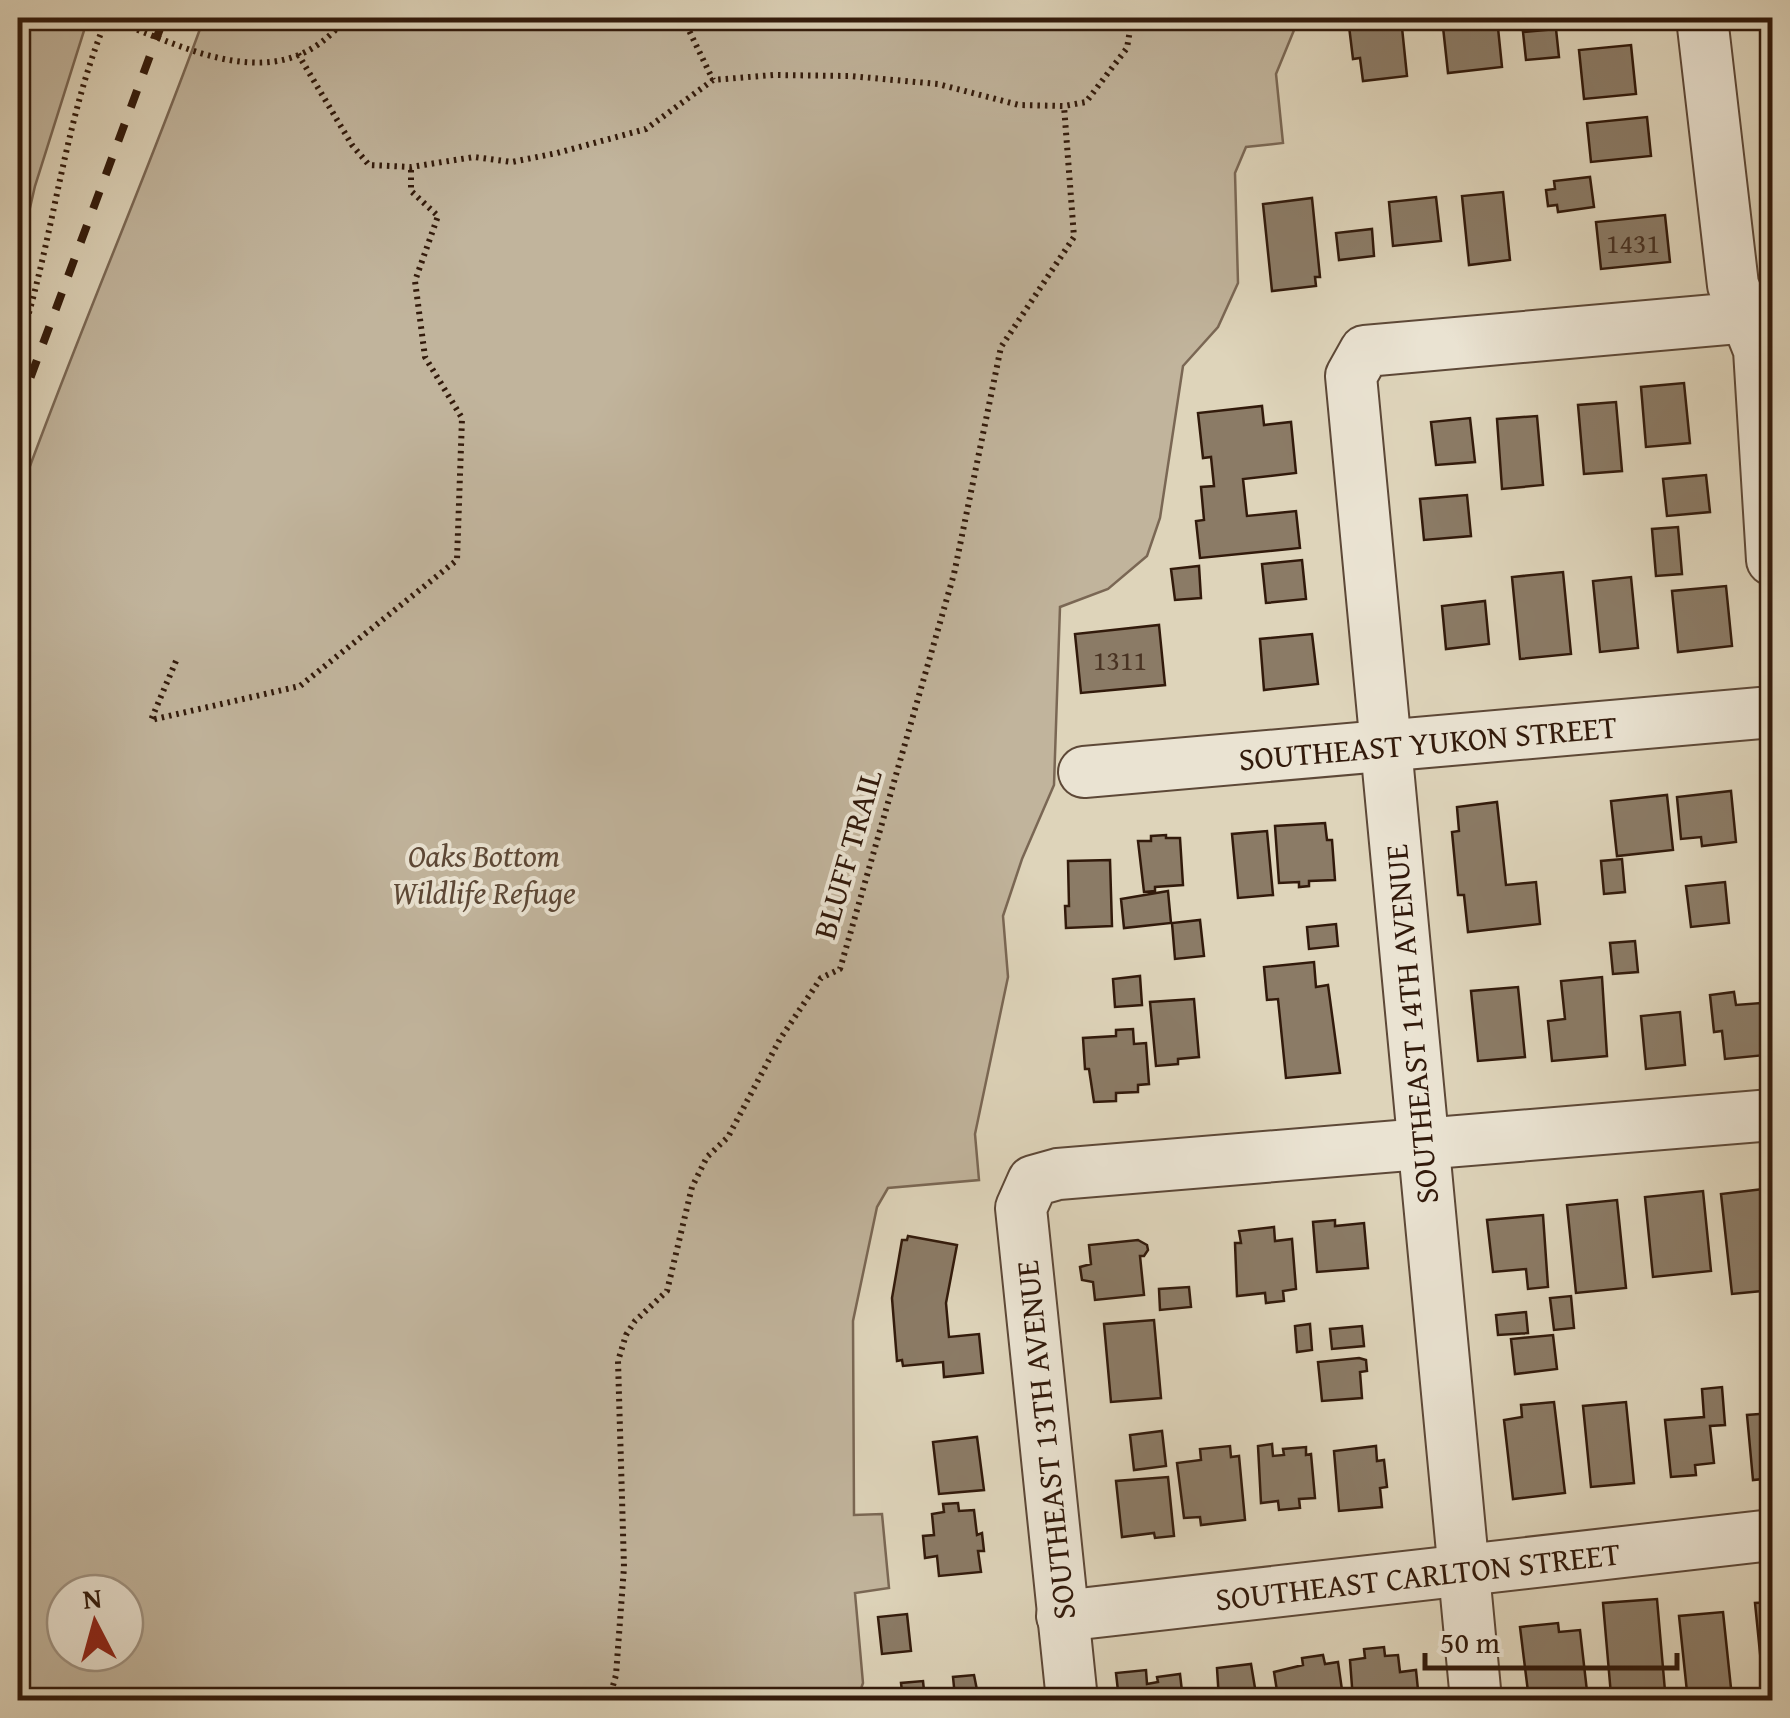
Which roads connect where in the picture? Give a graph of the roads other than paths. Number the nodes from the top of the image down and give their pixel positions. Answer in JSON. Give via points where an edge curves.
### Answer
{"nodes":[{"id":1,"x":1702,"y":18,"type":"edge"},
{"id":2,"x":1759,"y":316,"type":"edge"},
{"id":3,"x":1772,"y":560,"type":"edge"},
{"id":4,"x":1772,"y":712,"type":"edge"},
{"id":5,"x":1385,"y":746,"type":"junction"},
{"id":6,"x":1084,"y":772,"type":"dead end"},
{"id":7,"x":1772,"y":1115,"type":"edge"},
{"id":8,"x":1422,"y":1144,"type":"junction"},
{"id":9,"x":1772,"y":1535,"type":"edge"},
{"id":10,"x":1462,"y":1571,"type":"junction"},
{"id":11,"x":1062,"y":1616,"type":"junction"},
{"id":12,"x":1072,"y":1700,"type":"edge"},
{"id":13,"x":1476,"y":1700,"type":"edge"}],
"edges":[{"from":1,"to":2,"type":"street","via":[[1733,286]]},
{"from":2,"to":3,"type":"street"},
{"from":2,"to":5,"type":"street","name":"SOUTHEAST 14TH AVENUE","via":[[1365,351],[1351,376]]},
{"from":4,"to":5,"type":"street","name":"SOUTHEAST YUKON STREET"},
{"from":5,"to":6,"type":"street","name":"SOUTHEAST YUKON STREET"},
{"from":5,"to":8,"type":"street","name":"SOUTHEAST 14TH AVENUE"},
{"from":7,"to":8,"type":"street"},
{"from":8,"to":10,"type":"street","name":"SOUTHEAST 14TH AVENUE"},
{"from":8,"to":11,"type":"street","name":"SOUTHEAST 13TH AVENUE","via":[[1033,1181],[1021,1208]]},
{"from":9,"to":10,"type":"street","name":"SOUTHEAST CARLTON STREET"},
{"from":10,"to":11,"type":"street","name":"SOUTHEAST CARLTON STREET"},
{"from":10,"to":13,"type":"street","name":"SOUTHEAST 14TH AVENUE"},
{"from":11,"to":12,"type":"street","name":"SOUTHEAST 13TH AVENUE"}]}
